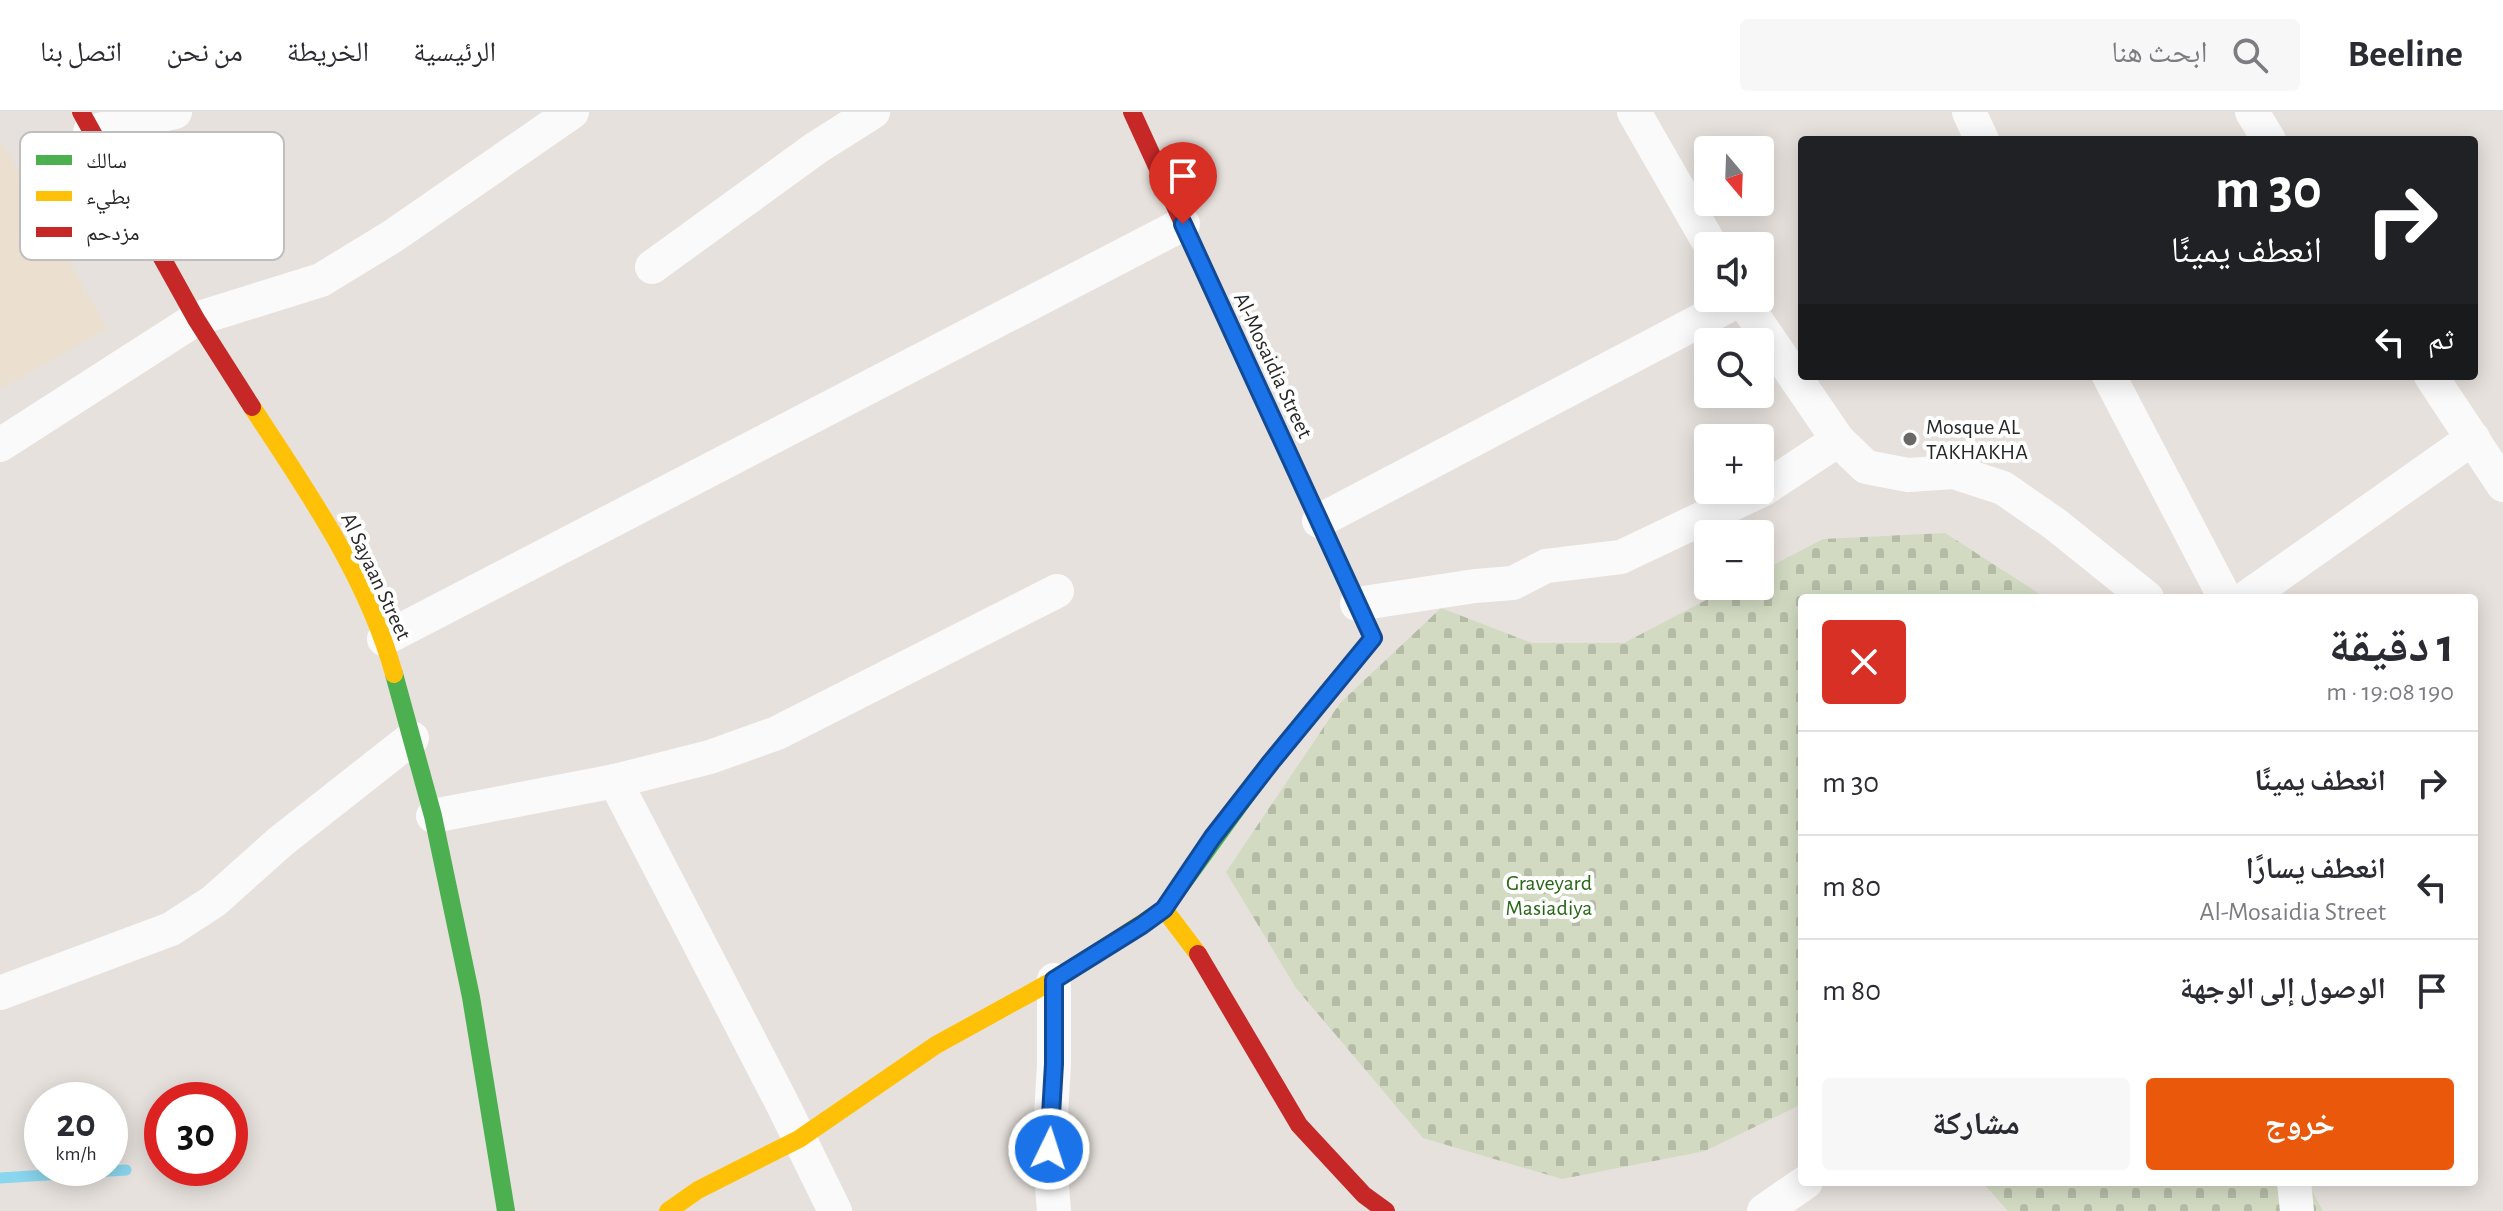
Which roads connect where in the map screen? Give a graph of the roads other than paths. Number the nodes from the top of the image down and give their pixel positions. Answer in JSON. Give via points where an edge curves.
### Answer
{"nodes":[{"id":1,"x":175,"y":112,"type":"edge"},
{"id":2,"x":572,"y":112,"type":"edge"},
{"id":3,"x":873,"y":112,"type":"edge"},
{"id":4,"x":1132,"y":112,"type":"edge"},
{"id":5,"x":1634,"y":112,"type":"edge"},
{"id":6,"x":1969,"y":112,"type":"edge"},
{"id":7,"x":2252,"y":112,"type":"edge"},
{"id":8,"x":86,"y":122,"type":"edge"},
{"id":9,"x":1980,"y":136,"type":"edge"},
{"id":10,"x":2267,"y":136,"type":"edge"},
{"id":11,"x":1183,"y":224,"type":"junction"},
{"id":12,"x":1703,"y":232,"type":"edge"},
{"id":13,"x":163,"y":260,"type":"edge"},
{"id":14,"x":652,"y":267,"type":"dead end"},
{"id":15,"x":1715,"y":312,"type":"edge"},
{"id":16,"x":1751,"y":312,"type":"edge"},
{"id":17,"x":196,"y":319,"type":"junction"},
{"id":18,"x":2111,"y":380,"type":"edge"},
{"id":19,"x":2434,"y":380,"type":"edge"},
{"id":20,"x":2473,"y":438,"type":"junction"},
{"id":21,"x":1838,"y":440,"type":"junction"},
{"id":22,"x":0,"y":445,"type":"edge"},
{"id":23,"x":2503,"y":485,"type":"edge"},
{"id":24,"x":1319,"y":521,"type":"junction"},
{"id":25,"x":1057,"y":591,"type":"dead end"},
{"id":26,"x":2142,"y":594,"type":"edge"},
{"id":27,"x":2223,"y":594,"type":"edge"},
{"id":28,"x":2252,"y":594,"type":"edge"},
{"id":29,"x":1357,"y":604,"type":"junction"},
{"id":30,"x":384,"y":639,"type":"junction"},
{"id":31,"x":412,"y":738,"type":"junction"},
{"id":32,"x":615,"y":781,"type":"junction"},
{"id":33,"x":433,"y":816,"type":"junction"},
{"id":34,"x":1164,"y":909,"type":"junction"},
{"id":35,"x":1054,"y":980,"type":"junction"},
{"id":36,"x":0,"y":993,"type":"edge"},
{"id":37,"x":799,"y":1139,"type":"junction"},
{"id":38,"x":1800,"y":1186,"type":"edge"},
{"id":39,"x":2294,"y":1186,"type":"edge"},
{"id":40,"x":506,"y":1211,"type":"edge"},
{"id":41,"x":668,"y":1211,"type":"edge"},
{"id":42,"x":835,"y":1211,"type":"edge"},
{"id":43,"x":1054,"y":1211,"type":"edge"},
{"id":44,"x":1386,"y":1211,"type":"edge"},
{"id":45,"x":1764,"y":1211,"type":"edge"},
{"id":46,"x":2297,"y":1211,"type":"edge"}],
"edges":[{"from":1,"to":8,"type":"street"},
{"from":2,"to":17,"type":"street","via":[[321,280]]},
{"from":3,"to":14,"type":"street"},
{"from":4,"to":11,"type":"street","name":"Al-Mosaidia Street"},
{"from":5,"to":12,"type":"street"},
{"from":6,"to":9,"type":"street"},
{"from":7,"to":10,"type":"street"},
{"from":11,"to":24,"type":"street","name":"Al-Mosaidia Street"},
{"from":11,"to":30,"type":"street"},
{"from":13,"to":17,"type":"street","name":"Al Sayaan Street"},
{"from":15,"to":24,"type":"street"},
{"from":16,"to":21,"type":"street"},
{"from":17,"to":22,"type":"street"},
{"from":17,"to":30,"type":"street","name":"Al Sayaan Street","via":[[331,529]]},
{"from":18,"to":27,"type":"street"},
{"from":19,"to":20,"type":"street"},
{"from":20,"to":23,"type":"street"},
{"from":20,"to":28,"type":"street"},
{"from":21,"to":26,"type":"street","via":[[1866,467],[1908,475],[1954,472],[2003,488]]},
{"from":21,"to":29,"type":"street","via":[[1764,489],[1621,557],[1546,566],[1513,583]]},
{"from":24,"to":29,"type":"street","name":"Al-Mosaidia Street"},
{"from":25,"to":32,"type":"street","via":[[777,733]]},
{"from":29,"to":34,"type":"street","name":"Al-Mosaidia Street","via":[[1373,638],[1222,825]]},
{"from":30,"to":31,"type":"street","name":"Al Sayaan Street"},
{"from":31,"to":33,"type":"street","name":"Al Sayaan Street"},
{"from":31,"to":36,"type":"street","via":[[214,901],[171,929]]},
{"from":32,"to":33,"type":"street"},
{"from":32,"to":37,"type":"street"},
{"from":33,"to":40,"type":"street","name":"Al Sayaan Street","via":[[471,997]]},
{"from":34,"to":35,"type":"street"},
{"from":34,"to":44,"type":"street","via":[[1198,954],[1299,1125],[1364,1195]]},
{"from":35,"to":37,"type":"street","via":[[936,1045]]},
{"from":35,"to":43,"type":"street","via":[[1049,1149]]},
{"from":37,"to":41,"type":"street"},
{"from":37,"to":42,"type":"street"},
{"from":38,"to":45,"type":"street"},
{"from":39,"to":46,"type":"street"}]}
